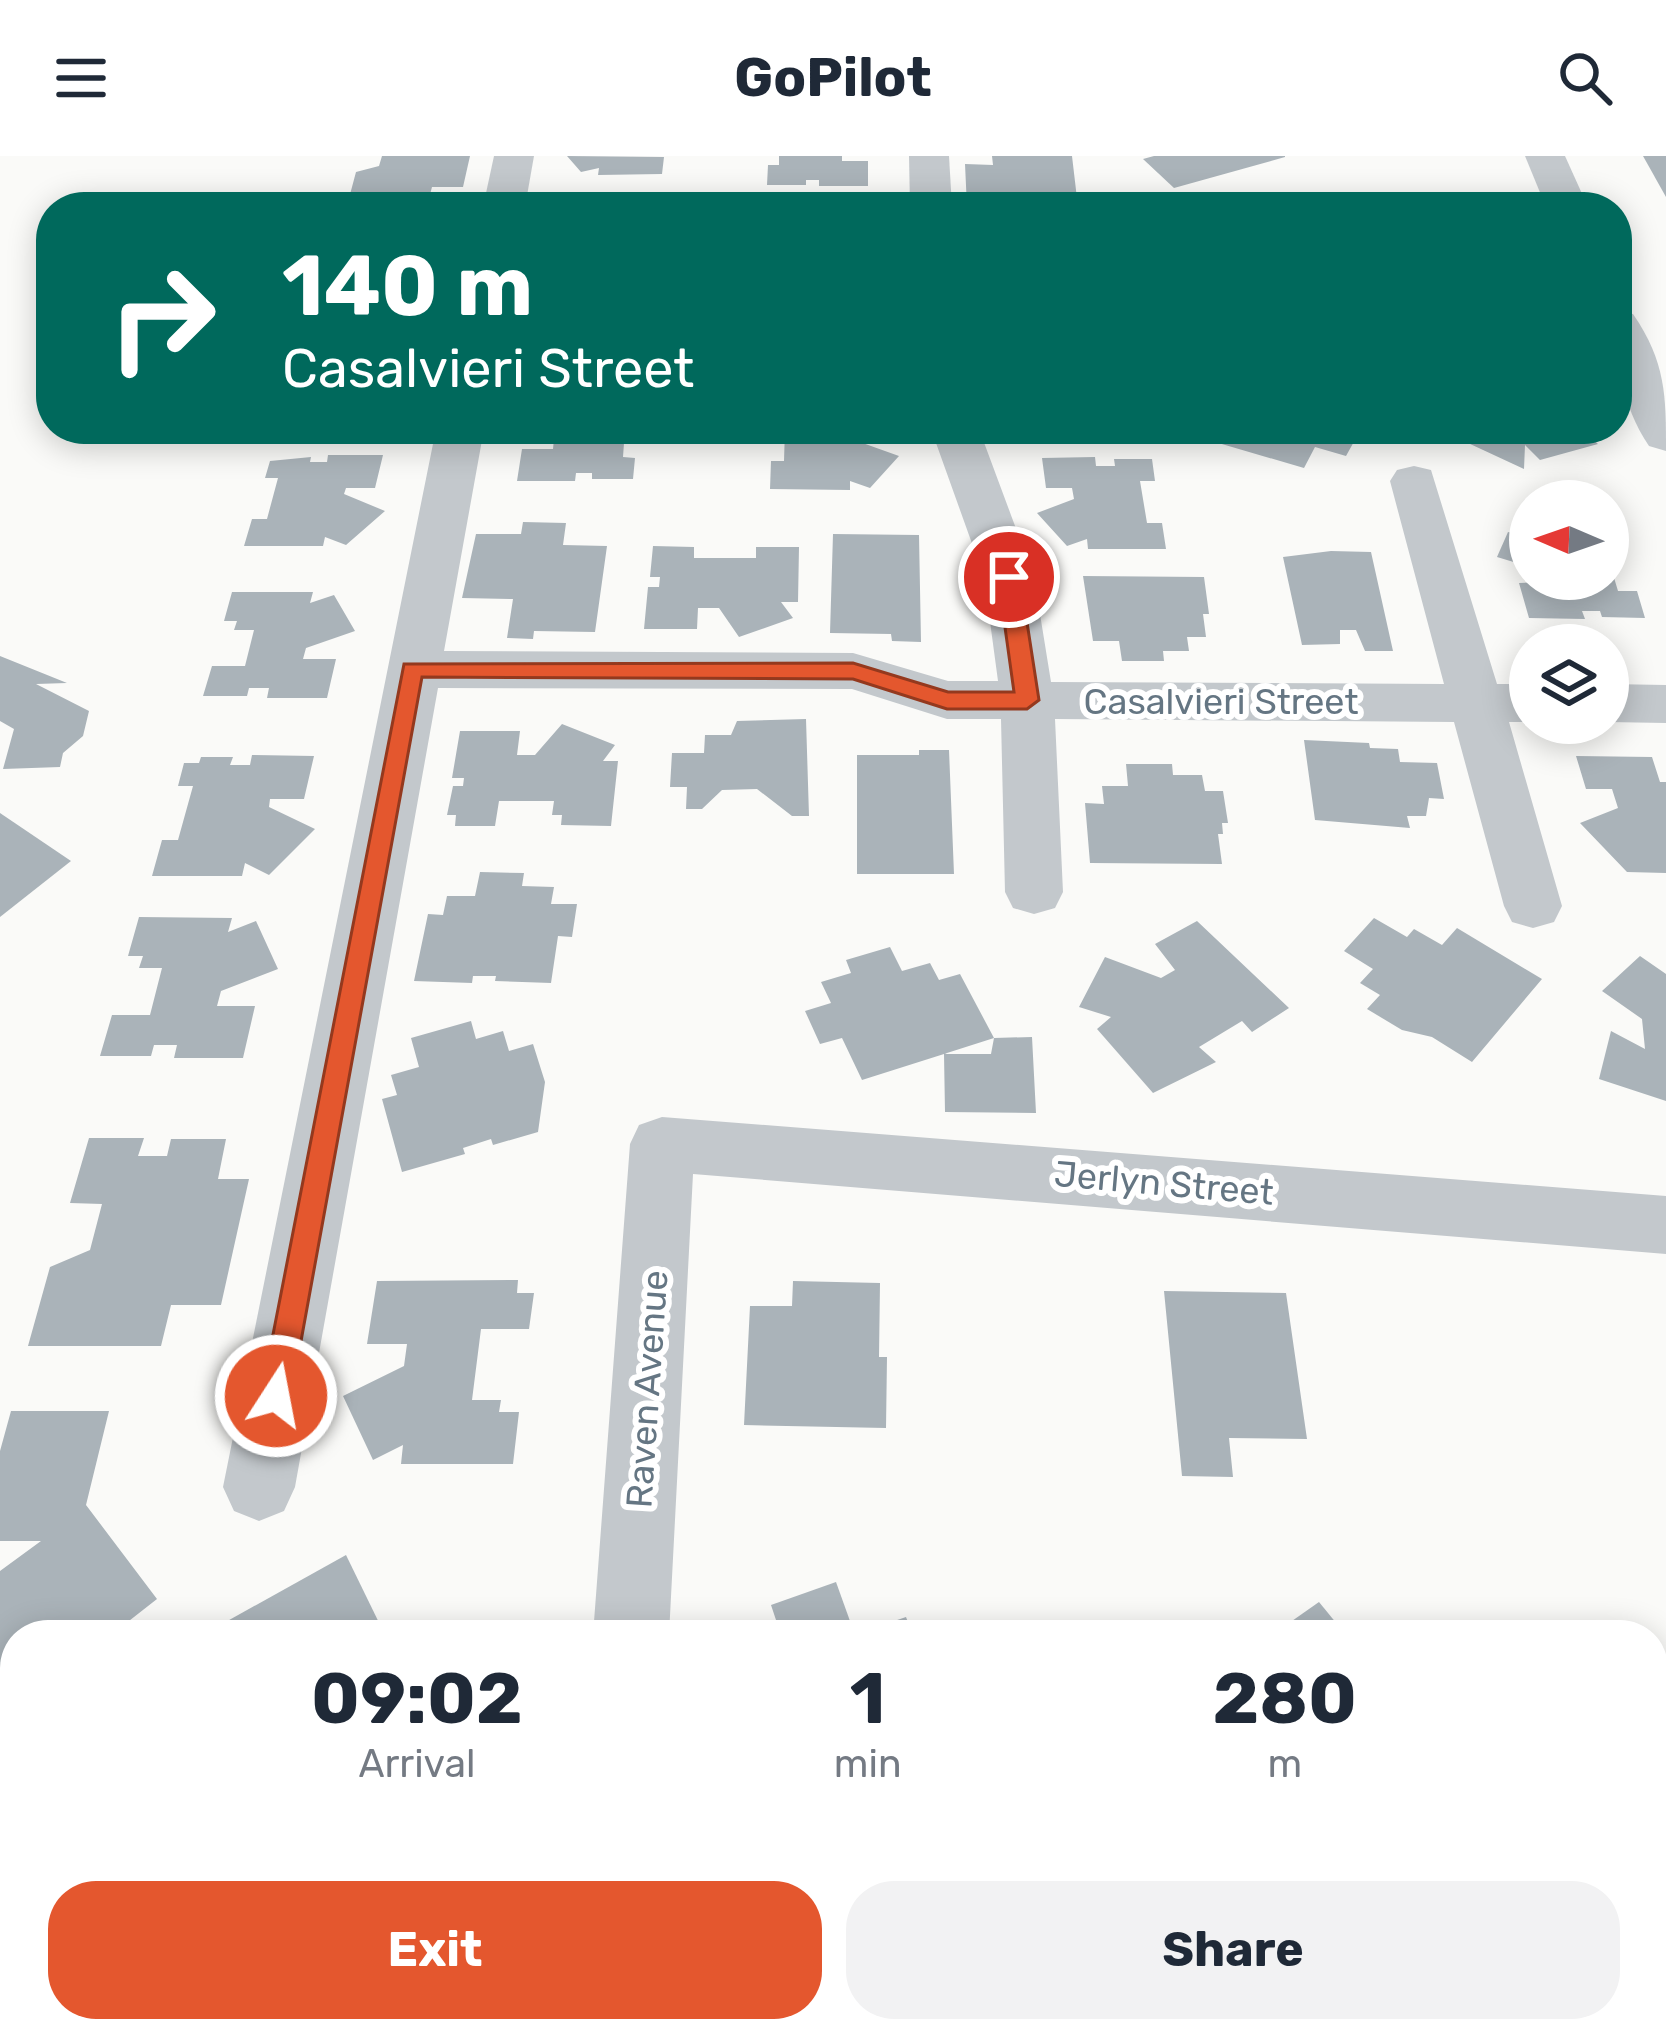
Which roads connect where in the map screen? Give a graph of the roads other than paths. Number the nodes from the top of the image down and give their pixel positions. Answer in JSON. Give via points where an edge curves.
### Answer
{"nodes":[{"id":1,"x":514,"y":156,"type":"edge"},
{"id":2,"x":929,"y":156,"type":"edge"},
{"id":3,"x":1545,"y":156,"type":"edge"},
{"id":4,"x":507,"y":192,"type":"edge"},
{"id":5,"x":930,"y":192,"type":"edge"},
{"id":6,"x":1561,"y":192,"type":"edge"},
{"id":7,"x":1638,"y":347,"type":"edge"},
{"id":8,"x":1666,"y":436,"type":"edge"},
{"id":9,"x":457,"y":444,"type":"edge"},
{"id":10,"x":960,"y":444,"type":"edge"},
{"id":11,"x":1414,"y":481,"type":"dead end"},
{"id":12,"x":412,"y":669,"type":"junction"},
{"id":13,"x":1027,"y":700,"type":"junction"},
{"id":14,"x":1475,"y":703,"type":"junction"},
{"id":15,"x":1509,"y":703,"type":"edge"},
{"id":16,"x":1629,"y":704,"type":"edge"},
{"id":17,"x":1666,"y":704,"type":"edge"},
{"id":18,"x":1034,"y":892,"type":"dead end"},
{"id":19,"x":1533,"y":907,"type":"dead end"},
{"id":20,"x":662,"y":1144,"type":"joint"},
{"id":21,"x":1666,"y":1225,"type":"edge"},
{"id":22,"x":260,"y":1487,"type":"dead end"},
{"id":23,"x":632,"y":1620,"type":"edge"}],
"edges":[{"from":1,"to":4,"type":"street"},
{"from":2,"to":5,"type":"street"},
{"from":3,"to":6,"type":"street"},
{"from":7,"to":8,"type":"street"},
{"from":9,"to":12,"type":"street"},
{"from":10,"to":13,"type":"street","via":[[1009,577]]},
{"from":11,"to":14,"type":"street"},
{"from":12,"to":13,"type":"street","name":"Casalvieri Street","via":[[853,671],[947,700]]},
{"from":12,"to":22,"type":"street"},
{"from":13,"to":14,"type":"street","name":"Casalvieri Street"},
{"from":13,"to":18,"type":"street"},
{"from":14,"to":15,"type":"street","name":"Casalvieri Street"},
{"from":14,"to":19,"type":"street"},
{"from":16,"to":17,"type":"street"},
{"from":20,"to":21,"type":"street","name":"Jerlyn Street"},
{"from":20,"to":23,"type":"street","name":"Raven Avenue"}]}
